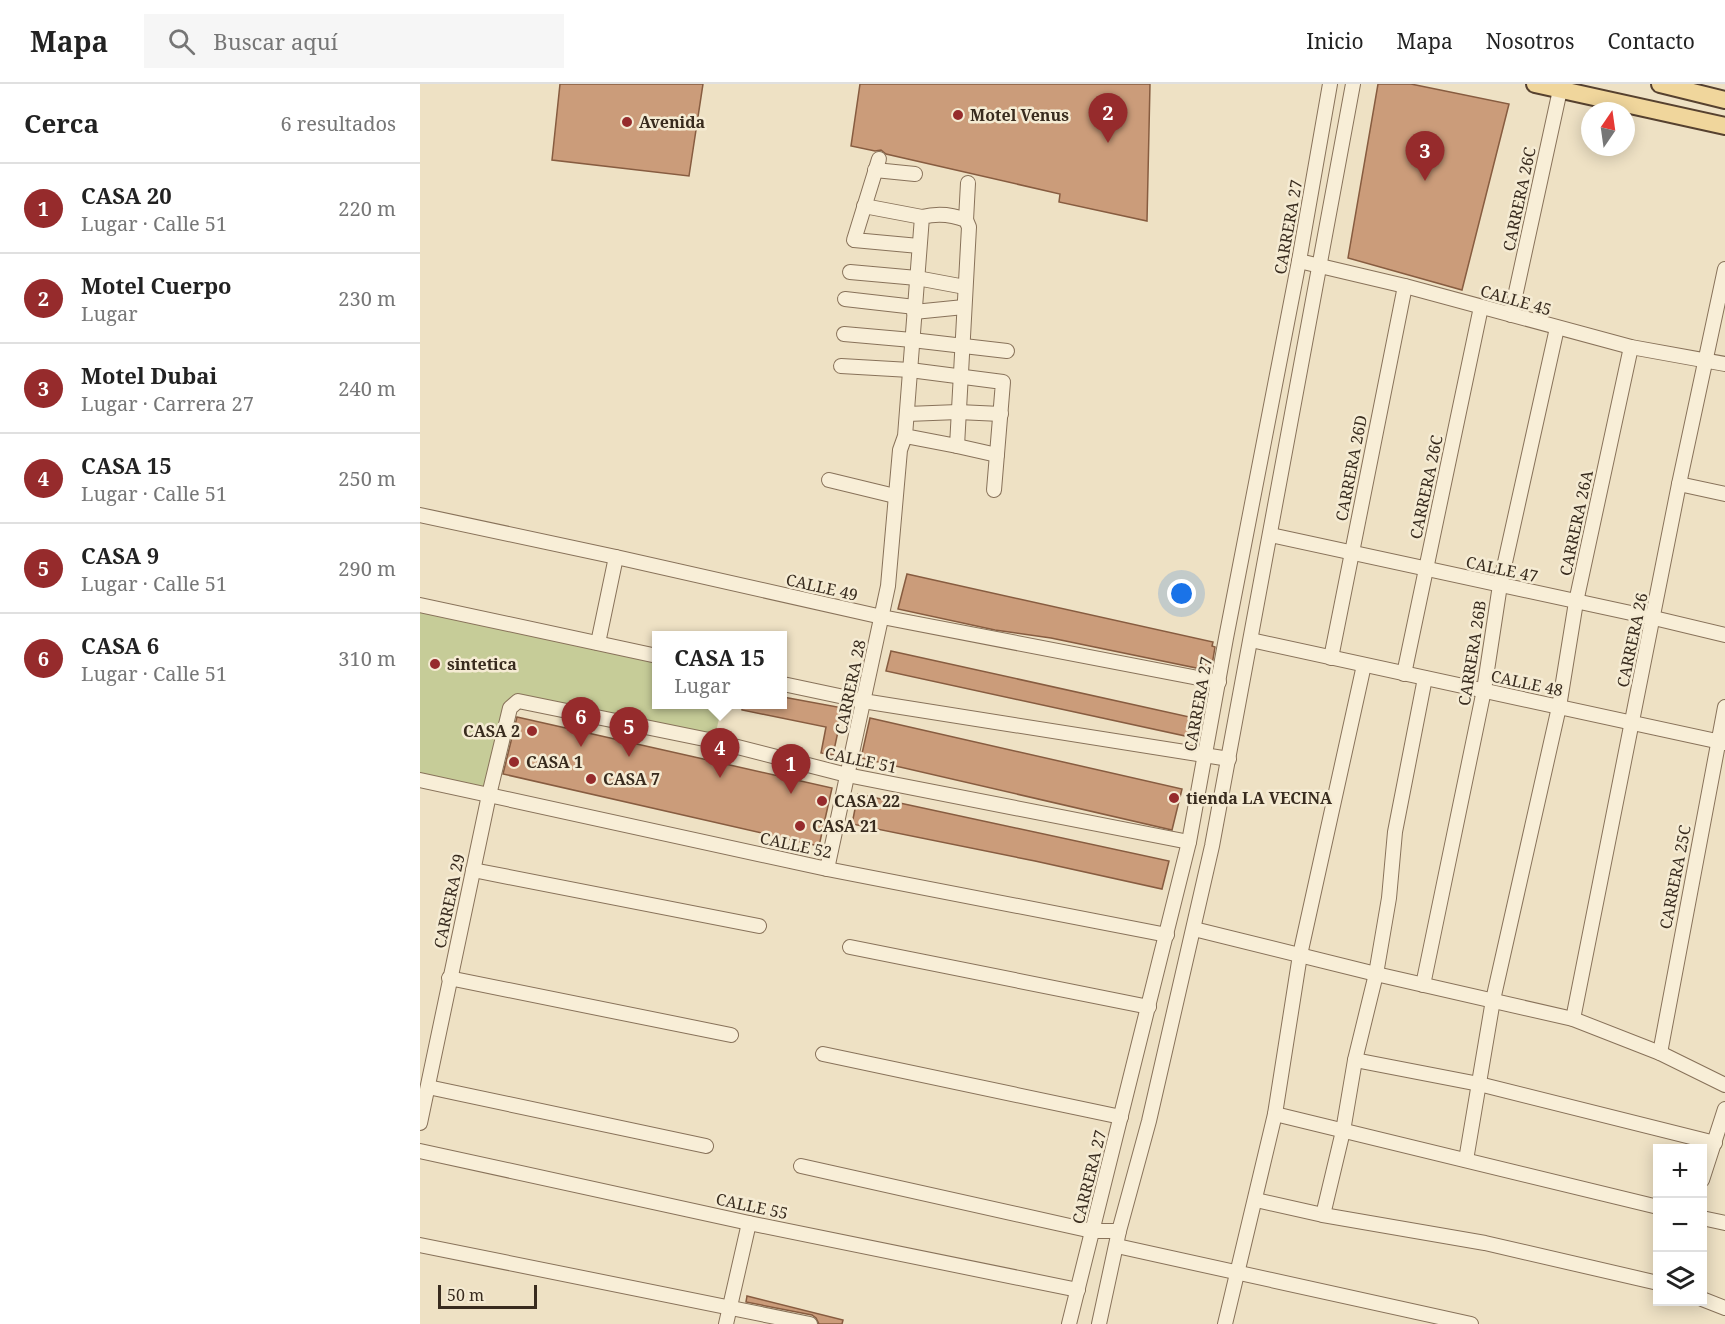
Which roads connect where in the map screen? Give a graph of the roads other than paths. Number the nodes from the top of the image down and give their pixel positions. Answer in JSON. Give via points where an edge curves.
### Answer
{"nodes":[{"id":1,"x":1330,"y":84,"type":"edge"},
{"id":2,"x":1353,"y":84,"type":"edge"},
{"id":3,"x":1535,"y":84,"type":"edge"},
{"id":4,"x":1660,"y":84,"type":"edge"},
{"id":5,"x":1560,"y":90,"type":"junction"},
{"id":6,"x":1725,"y":100,"type":"edge"},
{"id":7,"x":1725,"y":126,"type":"edge"},
{"id":8,"x":915,"y":174,"type":"dead end"},
{"id":9,"x":968,"y":183,"type":"dead end"},
{"id":10,"x":864,"y":206,"type":"junction"},
{"id":11,"x":921,"y":217,"type":"junction"},
{"id":12,"x":966,"y":220,"type":"junction"},
{"id":13,"x":919,"y":246,"type":"junction"},
{"id":14,"x":1299,"y":261,"type":"junction"},
{"id":15,"x":1321,"y":266,"type":"junction"},
{"id":16,"x":1725,"y":269,"type":"edge"},
{"id":17,"x":850,"y":272,"type":"dead end"},
{"id":18,"x":917,"y":278,"type":"junction"},
{"id":19,"x":1405,"y":286,"type":"junction"},
{"id":20,"x":966,"y":287,"type":"junction"},
{"id":21,"x":845,"y":299,"type":"dead end"},
{"id":22,"x":964,"y":307,"type":"junction"},
{"id":23,"x":1481,"y":307,"type":"junction"},
{"id":24,"x":914,"y":309,"type":"junction"},
{"id":25,"x":1511,"y":315,"type":"junction"},
{"id":26,"x":1557,"y":328,"type":"junction"},
{"id":27,"x":844,"y":334,"type":"dead end"},
{"id":28,"x":912,"y":340,"type":"junction"},
{"id":29,"x":962,"y":346,"type":"junction"},
{"id":30,"x":1631,"y":347,"type":"junction"},
{"id":31,"x":1007,"y":351,"type":"dead end"},
{"id":32,"x":1705,"y":360,"type":"junction"},
{"id":33,"x":1725,"y":364,"type":"edge"},
{"id":34,"x":841,"y":366,"type":"dead end"},
{"id":35,"x":910,"y":370,"type":"junction"},
{"id":36,"x":960,"y":377,"type":"junction"},
{"id":37,"x":958,"y":412,"type":"junction"},
{"id":38,"x":907,"y":414,"type":"junction"},
{"id":39,"x":1001,"y":414,"type":"junction"},
{"id":40,"x":905,"y":436,"type":"junction"},
{"id":41,"x":957,"y":446,"type":"junction"},
{"id":42,"x":997,"y":455,"type":"junction"},
{"id":43,"x":829,"y":480,"type":"dead end"},
{"id":44,"x":1679,"y":484,"type":"junction"},
{"id":45,"x":994,"y":490,"type":"dead end"},
{"id":46,"x":1725,"y":494,"type":"edge"},
{"id":47,"x":896,"y":496,"type":"junction"},
{"id":48,"x":420,"y":515,"type":"edge"},
{"id":49,"x":1271,"y":536,"type":"junction"},
{"id":50,"x":1350,"y":553,"type":"junction"},
{"id":51,"x":616,"y":557,"type":"junction"},
{"id":52,"x":1425,"y":569,"type":"junction"},
{"id":53,"x":1500,"y":585,"type":"junction"},
{"id":54,"x":1576,"y":602,"type":"junction"},
{"id":55,"x":420,"y":605,"type":"edge"},
{"id":56,"x":882,"y":617,"type":"junction"},
{"id":57,"x":1654,"y":618,"type":"junction"},
{"id":58,"x":1725,"y":635,"type":"edge"},
{"id":59,"x":1251,"y":640,"type":"junction"},
{"id":60,"x":598,"y":643,"type":"junction"},
{"id":61,"x":652,"y":655,"type":"edge"},
{"id":62,"x":1331,"y":658,"type":"junction"},
{"id":63,"x":1364,"y":665,"type":"junction"},
{"id":64,"x":1404,"y":674,"type":"junction"},
{"id":65,"x":1425,"y":678,"type":"junction"},
{"id":66,"x":1219,"y":682,"type":"junction"},
{"id":67,"x":787,"y":685,"type":"edge"},
{"id":68,"x":1484,"y":690,"type":"junction"},
{"id":69,"x":863,"y":701,"type":"junction"},
{"id":70,"x":528,"y":702,"type":"joint"},
{"id":71,"x":1559,"y":707,"type":"junction"},
{"id":72,"x":1725,"y":707,"type":"edge"},
{"id":73,"x":1631,"y":722,"type":"junction"},
{"id":74,"x":1722,"y":742,"type":"edge"},
{"id":75,"x":1205,"y":754,"type":"junction"},
{"id":76,"x":1229,"y":759,"type":"junction"},
{"id":77,"x":847,"y":775,"type":"junction"},
{"id":78,"x":420,"y":780,"type":"edge"},
{"id":79,"x":489,"y":795,"type":"junction"},
{"id":80,"x":1189,"y":842,"type":"junction"},
{"id":81,"x":827,"y":869,"type":"junction"},
{"id":82,"x":473,"y":870,"type":"junction"},
{"id":83,"x":759,"y":926,"type":"dead end"},
{"id":84,"x":1194,"y":929,"type":"junction"},
{"id":85,"x":1167,"y":935,"type":"junction"},
{"id":86,"x":850,"y":947,"type":"dead end"},
{"id":87,"x":1300,"y":955,"type":"junction"},
{"id":88,"x":1376,"y":974,"type":"junction"},
{"id":89,"x":450,"y":978,"type":"junction"},
{"id":90,"x":1423,"y":985,"type":"junction"},
{"id":91,"x":1493,"y":1000,"type":"junction"},
{"id":92,"x":1149,"y":1007,"type":"junction"},
{"id":93,"x":1573,"y":1019,"type":"junction"},
{"id":94,"x":731,"y":1035,"type":"dead end"},
{"id":95,"x":1660,"y":1053,"type":"junction"},
{"id":96,"x":823,"y":1054,"type":"dead end"},
{"id":97,"x":1355,"y":1060,"type":"junction"},
{"id":98,"x":1479,"y":1084,"type":"junction"},
{"id":99,"x":1725,"y":1085,"type":"edge"},
{"id":100,"x":428,"y":1087,"type":"junction"},
{"id":101,"x":1725,"y":1109,"type":"edge"},
{"id":102,"x":1275,"y":1114,"type":"junction"},
{"id":103,"x":1121,"y":1117,"type":"junction"},
{"id":104,"x":420,"y":1123,"type":"edge"},
{"id":105,"x":1343,"y":1131,"type":"junction"},
{"id":106,"x":1715,"y":1143,"type":"junction"},
{"id":107,"x":706,"y":1146,"type":"dead end"},
{"id":108,"x":420,"y":1150,"type":"edge"},
{"id":109,"x":1466,"y":1160,"type":"junction"},
{"id":110,"x":801,"y":1166,"type":"dead end"},
{"id":111,"x":1707,"y":1166,"type":"edge"},
{"id":112,"x":1256,"y":1200,"type":"junction"},
{"id":113,"x":1653,"y":1206,"type":"edge"},
{"id":114,"x":1323,"y":1215,"type":"junction"},
{"id":115,"x":1707,"y":1219,"type":"edge"},
{"id":116,"x":749,"y":1222,"type":"junction"},
{"id":117,"x":1725,"y":1223,"type":"edge"},
{"id":118,"x":1092,"y":1231,"type":"junction"},
{"id":119,"x":1119,"y":1231,"type":"junction"},
{"id":120,"x":420,"y":1245,"type":"edge"},
{"id":121,"x":1117,"y":1245,"type":"junction"},
{"id":122,"x":1235,"y":1273,"type":"junction"},
{"id":123,"x":1653,"y":1282,"type":"edge"},
{"id":124,"x":1078,"y":1290,"type":"junction"},
{"id":125,"x":1707,"y":1301,"type":"edge"},
{"id":126,"x":730,"y":1308,"type":"junction"},
{"id":127,"x":1725,"y":1308,"type":"edge"},
{"id":128,"x":726,"y":1324,"type":"edge"},
{"id":129,"x":810,"y":1324,"type":"edge"},
{"id":130,"x":1069,"y":1324,"type":"edge"},
{"id":131,"x":1099,"y":1324,"type":"edge"},
{"id":132,"x":1225,"y":1324,"type":"edge"},
{"id":133,"x":1471,"y":1324,"type":"edge"}],
"edges":[{"from":1,"to":14,"type":"street","name":"CARRERA 27"},
{"from":2,"to":15,"type":"street"},
{"from":3,"to":5,"type":"main road"},
{"from":4,"to":6,"type":"main road"},
{"from":5,"to":7,"type":"main road"},
{"from":5,"to":25,"type":"street","name":"CARRERA 26C"},
{"from":8,"to":10,"type":"street","via":[[877,165]]},
{"from":9,"to":12,"type":"street"},
{"from":10,"to":11,"type":"street"},
{"from":10,"to":13,"type":"street","via":[[854,240]]},
{"from":11,"to":12,"type":"street","via":[[955,215]]},
{"from":11,"to":13,"type":"street","name":"CARRERA 28"},
{"from":12,"to":20,"type":"street"},
{"from":13,"to":18,"type":"street","name":"CARRERA 28"},
{"from":14,"to":15,"type":"street","name":"CALLE 45"},
{"from":14,"to":66,"type":"street","name":"CARRERA 27"},
{"from":15,"to":19,"type":"street","name":"CALLE 45"},
{"from":15,"to":49,"type":"street"},
{"from":16,"to":32,"type":"street","name":"CARRERA 26"},
{"from":17,"to":18,"type":"street"},
{"from":18,"to":20,"type":"street"},
{"from":18,"to":24,"type":"street","name":"CARRERA 28"},
{"from":19,"to":23,"type":"street","name":"CALLE 45"},
{"from":19,"to":50,"type":"street","name":"CARRERA 26D"},
{"from":20,"to":22,"type":"street"},
{"from":21,"to":24,"type":"street"},
{"from":22,"to":24,"type":"street"},
{"from":22,"to":29,"type":"street"},
{"from":23,"to":25,"type":"street","name":"CALLE 45"},
{"from":23,"to":52,"type":"street","name":"CARRERA 26C"},
{"from":24,"to":28,"type":"street","name":"CARRERA 28"},
{"from":25,"to":26,"type":"street","name":"CALLE 45"},
{"from":26,"to":30,"type":"street","name":"CALLE 45"},
{"from":26,"to":53,"type":"street","name":"CARRERA 26B"},
{"from":27,"to":28,"type":"street"},
{"from":28,"to":29,"type":"street"},
{"from":28,"to":35,"type":"street","name":"CARRERA 28"},
{"from":29,"to":31,"type":"street"},
{"from":29,"to":36,"type":"street"},
{"from":30,"to":32,"type":"street","name":"CALLE 45"},
{"from":30,"to":54,"type":"street","name":"CARRERA 26A"},
{"from":32,"to":33,"type":"street","name":"CALLE 45"},
{"from":32,"to":44,"type":"street","name":"CARRERA 26"},
{"from":34,"to":35,"type":"street"},
{"from":35,"to":36,"type":"street"},
{"from":35,"to":38,"type":"street","name":"CARRERA 28"},
{"from":36,"to":37,"type":"street"},
{"from":36,"to":39,"type":"street","via":[[1003,382]]},
{"from":37,"to":38,"type":"street"},
{"from":37,"to":39,"type":"street"},
{"from":37,"to":41,"type":"street"},
{"from":38,"to":40,"type":"street","name":"CARRERA 28"},
{"from":39,"to":42,"type":"street"},
{"from":40,"to":41,"type":"street"},
{"from":40,"to":47,"type":"street","name":"CARRERA 28"},
{"from":41,"to":42,"type":"street"},
{"from":42,"to":45,"type":"street"},
{"from":43,"to":47,"type":"street"},
{"from":44,"to":46,"type":"street"},
{"from":44,"to":57,"type":"street","name":"CARRERA 26"},
{"from":47,"to":56,"type":"street","name":"CARRERA 28"},
{"from":48,"to":51,"type":"street","name":"CALLE 49"},
{"from":49,"to":50,"type":"street","name":"CALLE 47"},
{"from":49,"to":59,"type":"street"},
{"from":50,"to":52,"type":"street","name":"CALLE 47"},
{"from":50,"to":62,"type":"street","name":"CARRERA 26D"},
{"from":51,"to":56,"type":"street","name":"CALLE 49"},
{"from":51,"to":60,"type":"street"},
{"from":52,"to":53,"type":"street","name":"CALLE 47"},
{"from":52,"to":64,"type":"street","name":"CARRERA 26C"},
{"from":53,"to":54,"type":"street","name":"CALLE 47"},
{"from":53,"to":68,"type":"street","name":"CARRERA 26B"},
{"from":54,"to":57,"type":"street","name":"CALLE 47"},
{"from":54,"to":71,"type":"street","name":"CARRERA 26A"},
{"from":55,"to":60,"type":"street"},
{"from":56,"to":66,"type":"street","name":"CALLE 49"},
{"from":56,"to":69,"type":"street","name":"CARRERA 28"},
{"from":57,"to":58,"type":"street","name":"CALLE 47"},
{"from":57,"to":73,"type":"street","name":"CARRERA 26"},
{"from":59,"to":62,"type":"street","name":"CALLE 48"},
{"from":59,"to":76,"type":"street"},
{"from":60,"to":61,"type":"street"},
{"from":62,"to":63,"type":"street","name":"CALLE 48"},
{"from":63,"to":64,"type":"street","name":"CALLE 48"},
{"from":63,"to":87,"type":"street"},
{"from":64,"to":65,"type":"street","name":"CALLE 48"},
{"from":65,"to":68,"type":"street","name":"CALLE 48"},
{"from":65,"to":88,"type":"street","via":[[1395,832]]},
{"from":66,"to":75,"type":"street","name":"CARRERA 27"},
{"from":67,"to":69,"type":"street"},
{"from":68,"to":71,"type":"street","name":"CALLE 48"},
{"from":68,"to":90,"type":"street","name":"CARRERA 26B"},
{"from":69,"to":75,"type":"street"},
{"from":69,"to":77,"type":"street","name":"CARRERA 28"},
{"from":70,"to":77,"type":"street","name":"CALLE 51","via":[[714,741]]},
{"from":70,"to":79,"type":"street","name":"CARRERA 29","via":[[518,700],[510,708]]},
{"from":71,"to":73,"type":"street","name":"CALLE 48"},
{"from":71,"to":91,"type":"street","name":"CARRERA 26A"},
{"from":72,"to":74,"type":"street","name":"CARRERA 25C"},
{"from":73,"to":74,"type":"street","name":"CALLE 48"},
{"from":73,"to":93,"type":"street","name":"CARRERA 26"},
{"from":74,"to":95,"type":"street","name":"CARRERA 25C"},
{"from":75,"to":76,"type":"street"},
{"from":75,"to":80,"type":"street","name":"CARRERA 27"},
{"from":76,"to":84,"type":"street"},
{"from":77,"to":80,"type":"street","name":"CALLE 51"},
{"from":77,"to":81,"type":"street","name":"CARRERA 28"},
{"from":78,"to":79,"type":"street","name":"CALLE 52"},
{"from":79,"to":81,"type":"street","name":"CALLE 52"},
{"from":79,"to":82,"type":"street","name":"CARRERA 29"},
{"from":80,"to":85,"type":"street","name":"CARRERA 27"},
{"from":81,"to":85,"type":"street","name":"CALLE 52"},
{"from":82,"to":83,"type":"street"},
{"from":82,"to":89,"type":"street","name":"CARRERA 29"},
{"from":84,"to":87,"type":"street"},
{"from":84,"to":119,"type":"street"},
{"from":85,"to":92,"type":"street","name":"CARRERA 27"},
{"from":86,"to":92,"type":"street"},
{"from":87,"to":88,"type":"street"},
{"from":87,"to":102,"type":"street"},
{"from":88,"to":90,"type":"street"},
{"from":88,"to":97,"type":"street"},
{"from":89,"to":94,"type":"street"},
{"from":89,"to":100,"type":"street","name":"CARRERA 29"},
{"from":90,"to":91,"type":"street"},
{"from":91,"to":93,"type":"street"},
{"from":91,"to":98,"type":"street","name":"CARRERA 26A"},
{"from":92,"to":103,"type":"street","name":"CARRERA 27"},
{"from":93,"to":95,"type":"street"},
{"from":95,"to":99,"type":"street"},
{"from":96,"to":103,"type":"street"},
{"from":97,"to":98,"type":"street"},
{"from":97,"to":105,"type":"street"},
{"from":98,"to":106,"type":"street"},
{"from":98,"to":109,"type":"street","name":"CARRERA 26A"},
{"from":100,"to":104,"type":"street","name":"CARRERA 29"},
{"from":100,"to":107,"type":"street"},
{"from":101,"to":106,"type":"street"},
{"from":102,"to":105,"type":"street"},
{"from":102,"to":112,"type":"street"},
{"from":103,"to":118,"type":"street","name":"CARRERA 27"},
{"from":105,"to":109,"type":"street"},
{"from":105,"to":114,"type":"street"},
{"from":106,"to":111,"type":"street"},
{"from":108,"to":116,"type":"street","name":"CALLE 55"},
{"from":109,"to":113,"type":"street"},
{"from":110,"to":118,"type":"street"},
{"from":112,"to":114,"type":"street"},
{"from":112,"to":122,"type":"street"},
{"from":114,"to":123,"type":"street","via":[[1485,1243]]},
{"from":115,"to":117,"type":"street"},
{"from":116,"to":124,"type":"street","name":"CALLE 55"},
{"from":116,"to":126,"type":"street"},
{"from":118,"to":119,"type":"street"},
{"from":118,"to":124,"type":"street","name":"CARRERA 27"},
{"from":119,"to":121,"type":"street"},
{"from":120,"to":126,"type":"street"},
{"from":121,"to":122,"type":"street"},
{"from":121,"to":131,"type":"street"},
{"from":122,"to":132,"type":"street"},
{"from":122,"to":133,"type":"street"},
{"from":124,"to":130,"type":"street","name":"CARRERA 27"},
{"from":125,"to":127,"type":"street"},
{"from":126,"to":128,"type":"street"},
{"from":126,"to":129,"type":"street"}]}
